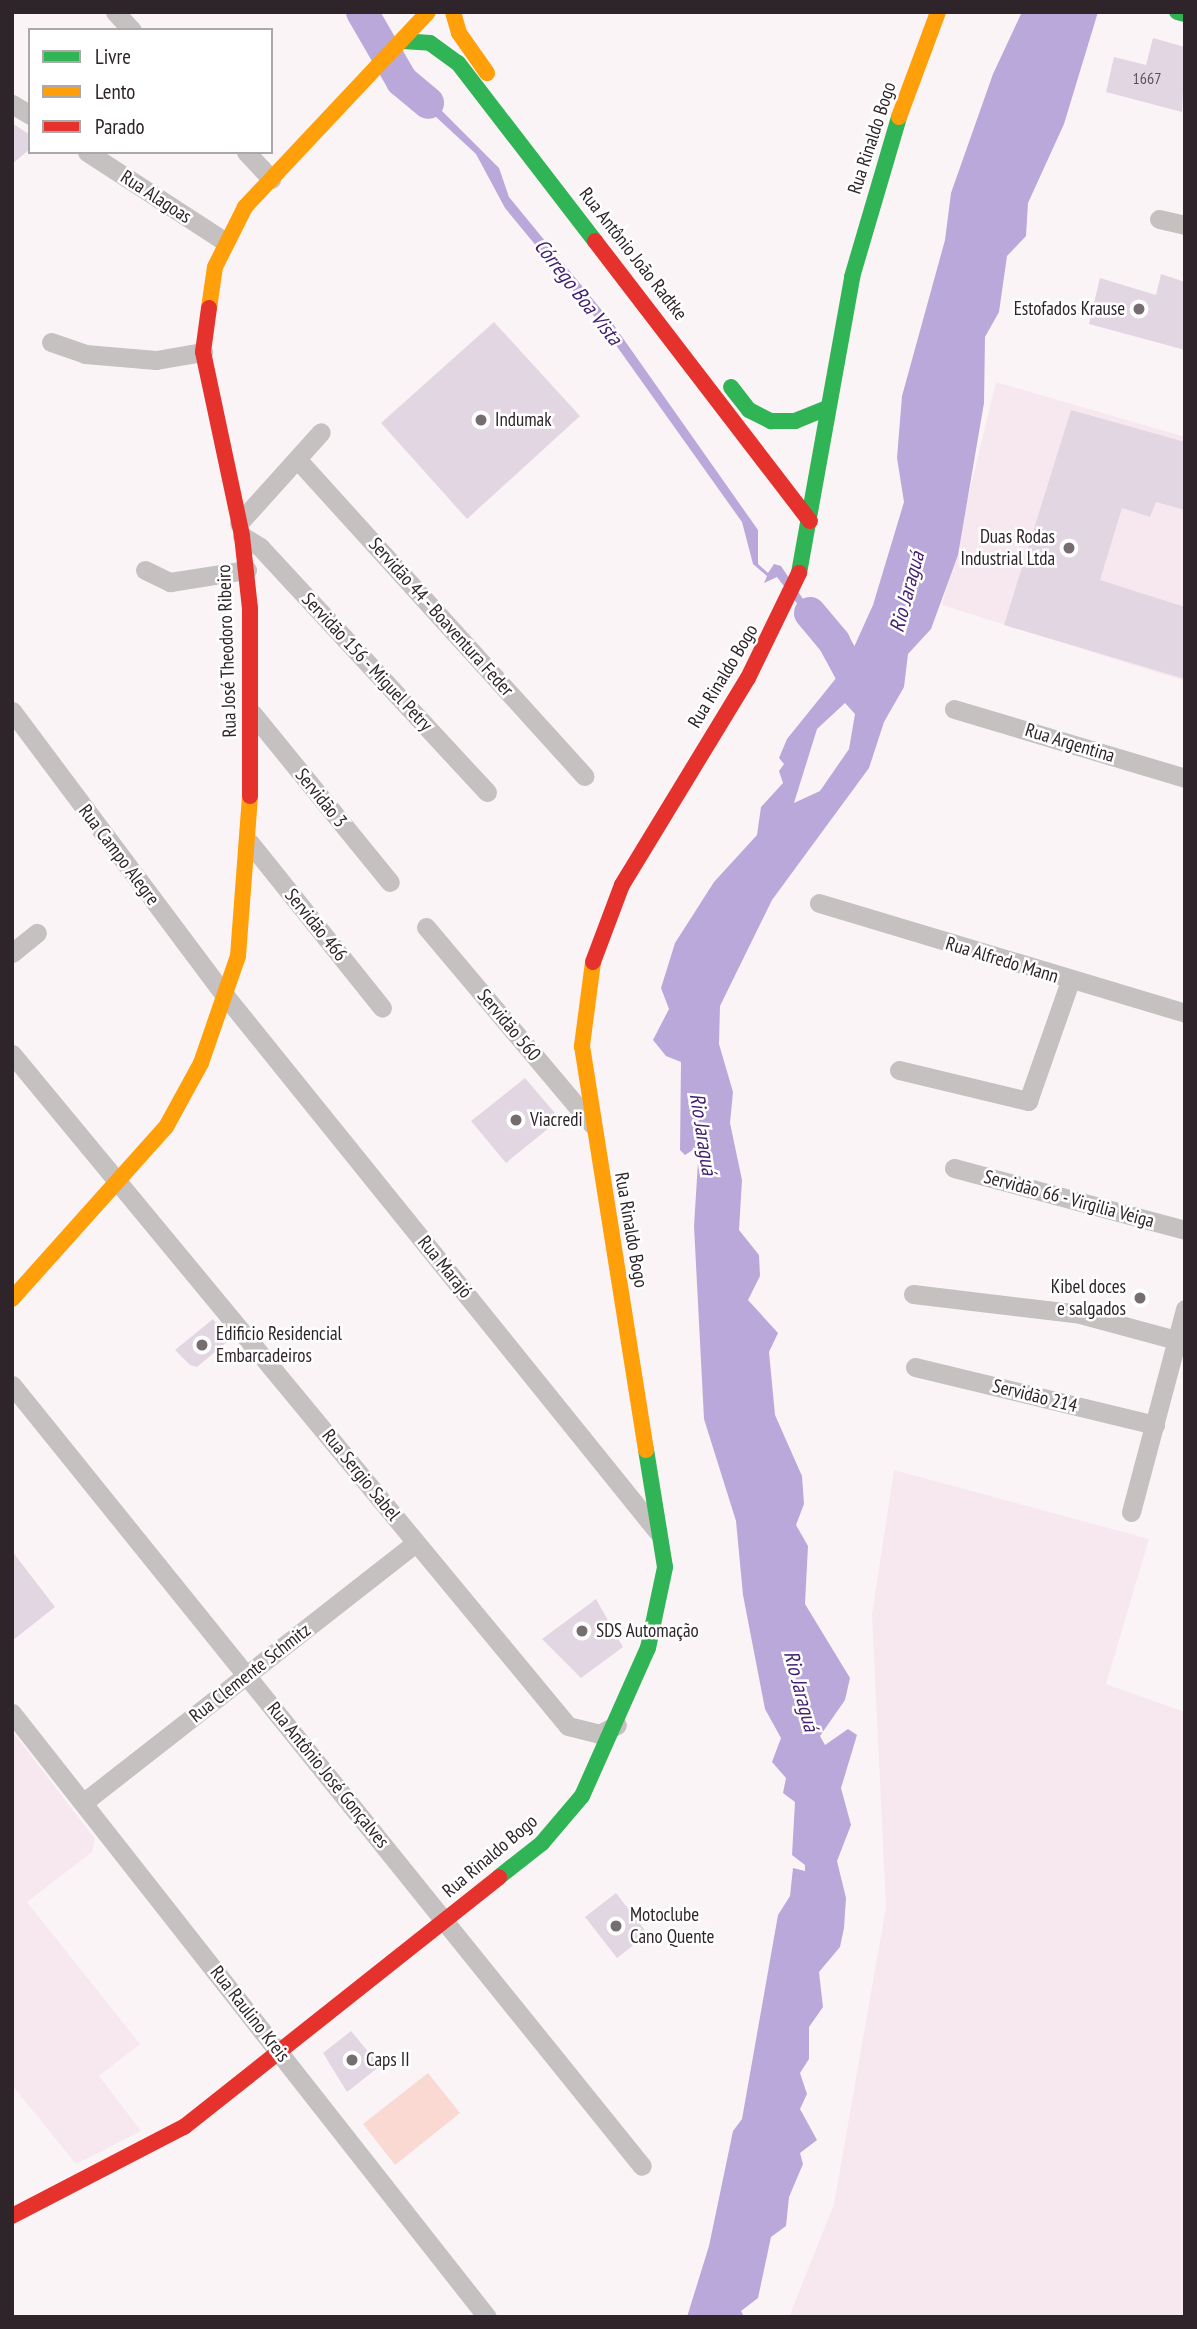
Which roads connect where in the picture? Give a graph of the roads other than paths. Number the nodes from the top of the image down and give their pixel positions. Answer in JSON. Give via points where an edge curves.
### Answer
{"nodes":[{"id":1,"x":115,"y":12,"type":"edge"},
{"id":2,"x":428,"y":12,"type":"edge"},
{"id":3,"x":453,"y":12,"type":"edge"},
{"id":4,"x":939,"y":12,"type":"edge"},
{"id":5,"x":1177,"y":12,"type":"edge"},
{"id":6,"x":1185,"y":15,"type":"edge"},
{"id":7,"x":130,"y":28,"type":"edge"},
{"id":8,"x":400,"y":44,"type":"junction"},
{"id":9,"x":12,"y":104,"type":"edge"},
{"id":10,"x":28,"y":114,"type":"edge"},
{"id":11,"x":90,"y":154,"type":"edge"},
{"id":12,"x":248,"y":154,"type":"edge"},
{"id":13,"x":271,"y":179,"type":"junction"},
{"id":14,"x":1159,"y":219,"type":"dead end"},
{"id":15,"x":1185,"y":225,"type":"edge"},
{"id":16,"x":224,"y":241,"type":"junction"},
{"id":17,"x":648,"y":280,"type":"dead end"},
{"id":18,"x":51,"y":342,"type":"dead end"},
{"id":19,"x":203,"y":352,"type":"junction"},
{"id":20,"x":724,"y":377,"type":"dead end"},
{"id":21,"x":827,"y":408,"type":"junction"},
{"id":22,"x":321,"y":432,"type":"dead end"},
{"id":23,"x":296,"y":459,"type":"junction"},
{"id":24,"x":810,"y":521,"type":"junction"},
{"id":25,"x":241,"y":530,"type":"junction"},
{"id":26,"x":145,"y":570,"type":"dead end"},
{"id":27,"x":247,"y":570,"type":"junction"},
{"id":28,"x":954,"y":709,"type":"dead end"},
{"id":29,"x":12,"y":710,"type":"edge"},
{"id":30,"x":252,"y":713,"type":"junction"},
{"id":31,"x":584,"y":776,"type":"dead end"},
{"id":32,"x":1185,"y":778,"type":"edge"},
{"id":33,"x":488,"y":792,"type":"dead end"},
{"id":34,"x":250,"y":843,"type":"junction"},
{"id":35,"x":390,"y":882,"type":"dead end"},
{"id":36,"x":819,"y":903,"type":"dead end"},
{"id":37,"x":426,"y":927,"type":"dead end"},
{"id":38,"x":37,"y":933,"type":"dead end"},
{"id":39,"x":12,"y":953,"type":"edge"},
{"id":40,"x":1070,"y":981,"type":"junction"},
{"id":41,"x":227,"y":998,"type":"junction"},
{"id":42,"x":382,"y":1008,"type":"dead end"},
{"id":43,"x":1185,"y":1013,"type":"edge"},
{"id":44,"x":12,"y":1054,"type":"edge"},
{"id":45,"x":899,"y":1070,"type":"dead end"},
{"id":46,"x":592,"y":1124,"type":"junction"},
{"id":47,"x":954,"y":1168,"type":"dead end"},
{"id":48,"x":122,"y":1182,"type":"junction"},
{"id":49,"x":1185,"y":1230,"type":"edge"},
{"id":50,"x":912,"y":1294,"type":"dead end"},
{"id":51,"x":12,"y":1299,"type":"edge"},
{"id":52,"x":1185,"y":1309,"type":"edge"},
{"id":53,"x":1177,"y":1340,"type":"junction"},
{"id":54,"x":915,"y":1367,"type":"dead end"},
{"id":55,"x":12,"y":1385,"type":"edge"},
{"id":56,"x":1155,"y":1426,"type":"junction"},
{"id":57,"x":1131,"y":1512,"type":"dead end"},
{"id":58,"x":663,"y":1537,"type":"junction"},
{"id":59,"x":416,"y":1543,"type":"junction"},
{"id":60,"x":247,"y":1675,"type":"junction"},
{"id":61,"x":12,"y":1713,"type":"edge"},
{"id":62,"x":617,"y":1725,"type":"junction"},
{"id":63,"x":84,"y":1802,"type":"junction"},
{"id":64,"x":445,"y":1922,"type":"junction"},
{"id":65,"x":279,"y":2052,"type":"junction"},
{"id":66,"x":642,"y":2166,"type":"dead end"},
{"id":67,"x":12,"y":2216,"type":"edge"},
{"id":68,"x":487,"y":2317,"type":"edge"}],
"edges":[{"from":1,"to":7,"type":"street"},
{"from":2,"to":8,"type":"main road","name":"Rua José Theodoro Ribeiro"},
{"from":3,"to":17,"type":"main road","name":"Rua Antônio João Radtke","via":[[472,54]]},
{"from":4,"to":21,"type":"main road","name":"Rua Rinaldo Bogo","via":[[886,153],[852,277]]},
{"from":5,"to":6,"type":"main road"},
{"from":8,"to":13,"type":"main road","name":"Rua José Theodoro Ribeiro"},
{"from":8,"to":24,"type":"main road","name":"Rua Antônio João Radtke","via":[[438,46],[458,63]]},
{"from":9,"to":10,"type":"street"},
{"from":11,"to":16,"type":"street","name":"Rua Alagoas"},
{"from":12,"to":13,"type":"street"},
{"from":13,"to":16,"type":"main road","name":"Rua José Theodoro Ribeiro"},
{"from":14,"to":15,"type":"street"},
{"from":16,"to":19,"type":"main road","name":"Rua José Theodoro Ribeiro","via":[[207,302]]},
{"from":18,"to":19,"type":"street","via":[[85,354],[156,360]]},
{"from":19,"to":25,"type":"main road","name":"Rua José Theodoro Ribeiro"},
{"from":20,"to":21,"type":"main road","via":[[749,410],[771,421],[795,421]]},
{"from":21,"to":24,"type":"main road","name":"Rua Rinaldo Bogo"},
{"from":22,"to":23,"type":"street"},
{"from":23,"to":25,"type":"street"},
{"from":23,"to":31,"type":"street","name":"Servidão 44 - Boaventura Feder"},
{"from":24,"to":46,"type":"main road","name":"Rua Rinaldo Bogo","via":[[800,570],[780,620],[622,885],[603,931],[584,1007],[582,1046]]},
{"from":25,"to":27,"type":"main road","name":"Rua José Theodoro Ribeiro"},
{"from":25,"to":33,"type":"street","name":"Servidão 156 - Miguel Petry"},
{"from":26,"to":27,"type":"street","via":[[170,582]]},
{"from":27,"to":30,"type":"main road","name":"Rua José Theodoro Ribeiro"},
{"from":28,"to":32,"type":"street","name":"Rua Argentina"},
{"from":29,"to":41,"type":"street","name":"Rua Campo Alegre"},
{"from":30,"to":34,"type":"main road","name":"Rua José Theodoro Ribeiro"},
{"from":30,"to":35,"type":"street","name":"Servidão 3"},
{"from":34,"to":41,"type":"main road","name":"Rua José Theodoro Ribeiro","via":[[246,903]]},
{"from":34,"to":42,"type":"street","name":"Servidão 466"},
{"from":36,"to":40,"type":"street","name":"Rua Alfredo Mann"},
{"from":37,"to":46,"type":"street","name":"Servidão 560"},
{"from":38,"to":39,"type":"street"},
{"from":40,"to":43,"type":"street","name":"Rua Alfredo Mann"},
{"from":40,"to":45,"type":"street","via":[[1028,1101],[1018,1103]]},
{"from":41,"to":48,"type":"main road","name":"Rua José Theodoro Ribeiro","via":[[201,1063],[166,1127]]},
{"from":41,"to":58,"type":"street","name":"Rua Marajó"},
{"from":44,"to":48,"type":"street","name":"Rua Sergio Sabel"},
{"from":46,"to":58,"type":"main road","name":"Rua Rinaldo Bogo"},
{"from":47,"to":49,"type":"street","name":"Servidão 66 - Virgilia Veiga"},
{"from":48,"to":51,"type":"main road","name":"Rua José Theodoro Ribeiro"},
{"from":48,"to":59,"type":"street","name":"Rua Sergio Sabel"},
{"from":50,"to":53,"type":"street","via":[[1080,1314]]},
{"from":52,"to":53,"type":"street"},
{"from":53,"to":56,"type":"street"},
{"from":54,"to":56,"type":"street","name":"Servidão 214"},
{"from":55,"to":60,"type":"street","name":"Rua Antônio José Gonçalves"},
{"from":56,"to":57,"type":"street"},
{"from":58,"to":62,"type":"main road","name":"Rua Rinaldo Bogo","via":[[662,1592],[648,1648]]},
{"from":59,"to":60,"type":"street","name":"Rua Clemente Schmitz"},
{"from":59,"to":62,"type":"street","name":"Rua Sergio Sabel","via":[[568,1726],[599,1734]]},
{"from":60,"to":63,"type":"street","name":"Rua Clemente Schmitz"},
{"from":60,"to":64,"type":"street","name":"Rua Antônio José Gonçalves"},
{"from":61,"to":63,"type":"street","name":"Rua Raulino Kreis"},
{"from":62,"to":64,"type":"main road","name":"Rua Rinaldo Bogo","via":[[566,1818]]},
{"from":63,"to":65,"type":"street","name":"Rua Raulino Kreis"},
{"from":64,"to":65,"type":"main road","name":"Rua Rinaldo Bogo"},
{"from":64,"to":66,"type":"street","name":"Rua Antônio José Gonçalves"},
{"from":65,"to":67,"type":"main road","name":"Rua Rinaldo Bogo","via":[[142,2152]]},
{"from":65,"to":68,"type":"street","name":"Rua Raulino Kreis"}]}
